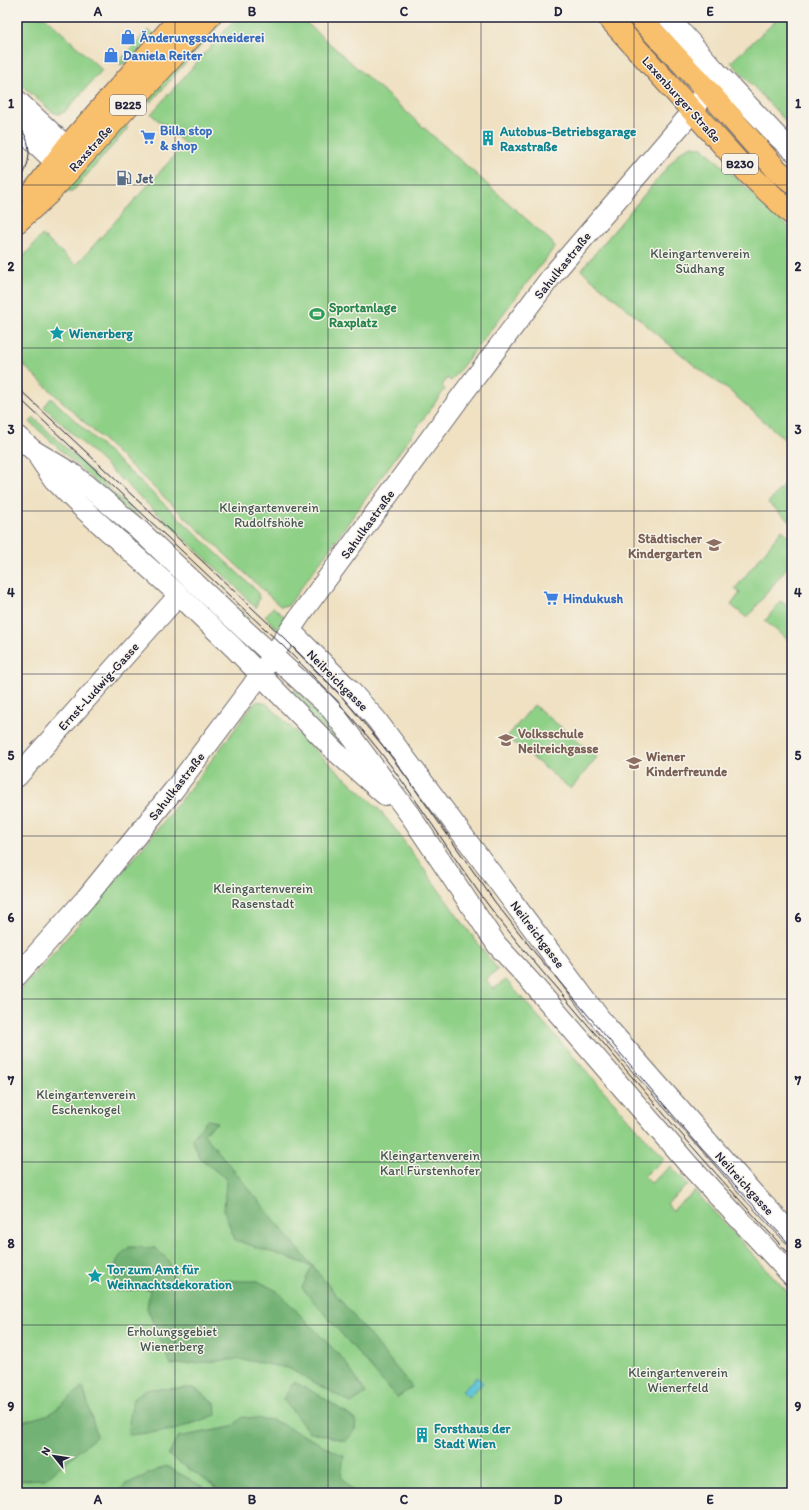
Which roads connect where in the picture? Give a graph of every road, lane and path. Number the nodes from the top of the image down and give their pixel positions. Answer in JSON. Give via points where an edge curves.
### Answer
{"nodes":[{"id":1,"x":181,"y":17,"type":"edge"},
{"id":2,"x":209,"y":17,"type":"edge"},
{"id":3,"x":608,"y":17,"type":"edge"},
{"id":4,"x":639,"y":17,"type":"edge"},
{"id":5,"x":668,"y":17,"type":"edge"},
{"id":6,"x":711,"y":80,"type":"junction"},
{"id":7,"x":17,"y":100,"type":"edge"},
{"id":8,"x":693,"y":111,"type":"junction"},
{"id":9,"x":17,"y":126,"type":"edge"},
{"id":10,"x":792,"y":150,"type":"edge"},
{"id":11,"x":61,"y":154,"type":"junction"},
{"id":12,"x":792,"y":182,"type":"edge"},
{"id":13,"x":17,"y":214,"type":"edge"},
{"id":14,"x":792,"y":214,"type":"edge"},
{"id":15,"x":17,"y":222,"type":"edge"},
{"id":16,"x":17,"y":436,"type":"edge"},
{"id":17,"x":34,"y":450,"type":"junction"},
{"id":18,"x":179,"y":595,"type":"junction"},
{"id":19,"x":290,"y":630,"type":"junction"},
{"id":20,"x":273,"y":655,"type":"junction"},
{"id":21,"x":260,"y":675,"type":"junction"},
{"id":22,"x":17,"y":777,"type":"edge"},
{"id":23,"x":410,"y":815,"type":"junction"},
{"id":24,"x":17,"y":976,"type":"edge"},
{"id":25,"x":792,"y":1234,"type":"edge"},
{"id":26,"x":792,"y":1276,"type":"edge"}],
"edges":[{"from":1,"to":11,"type":"main road","name":"Raxstraße","number":"B225"},
{"from":2,"to":15,"type":"main road","name":"Raxstraße","number":"B225","via":[[48,194]]},
{"from":3,"to":8,"type":"main road","name":"Laxenburger Straße","number":"B230"},
{"from":4,"to":6,"type":"main road","name":"Laxenburger Straße","number":"B230"},
{"from":5,"to":6,"type":"street","name":"Laxenburger Straße"},
{"from":6,"to":8,"type":"street","name":"Sahulkastraße"},
{"from":6,"to":10,"type":"street","name":"Laxenburger Straße"},
{"from":6,"to":12,"type":"main road","name":"Laxenburger Straße","number":"B230","via":[[777,170]]},
{"from":7,"to":11,"type":"street"},
{"from":8,"to":14,"type":"main road","name":"Laxenburger Straße","number":"B230","via":[[749,174]]},
{"from":8,"to":19,"type":"street","name":"Sahulkastraße","via":[[554,273]]},
{"from":9,"to":11,"type":"street"},
{"from":11,"to":13,"type":"main road","name":"Raxstraße","number":"B225"},
{"from":16,"to":17,"type":"street","name":"Neilreichgasse"},
{"from":17,"to":18,"type":"street","name":"Neilreichgasse","via":[[54,480]]},
{"from":17,"to":20,"type":"street","name":"Neilreichgasse","via":[[73,474],[135,526]]},
{"from":18,"to":21,"type":"street","name":"Neilreichgasse"},
{"from":18,"to":22,"type":"street","name":"Ernst-Ludwig-Gasse"},
{"from":19,"to":20,"type":"street","name":"Sahulkastraße"},
{"from":19,"to":25,"type":"street","name":"Neilreichgasse","via":[[376,718],[602,1021]]},
{"from":20,"to":21,"type":"street","name":"Sahulkastraße"},
{"from":20,"to":23,"type":"street","name":"Neilreichgasse","via":[[330,708]]},
{"from":21,"to":23,"type":"street","name":"Neilreichgasse","via":[[336,752]]},
{"from":21,"to":24,"type":"street","name":"Sahulkastraße","via":[[173,791],[86,898]]},
{"from":23,"to":26,"type":"street","name":"Neilreichgasse","via":[[497,945],[688,1164]]}]}
